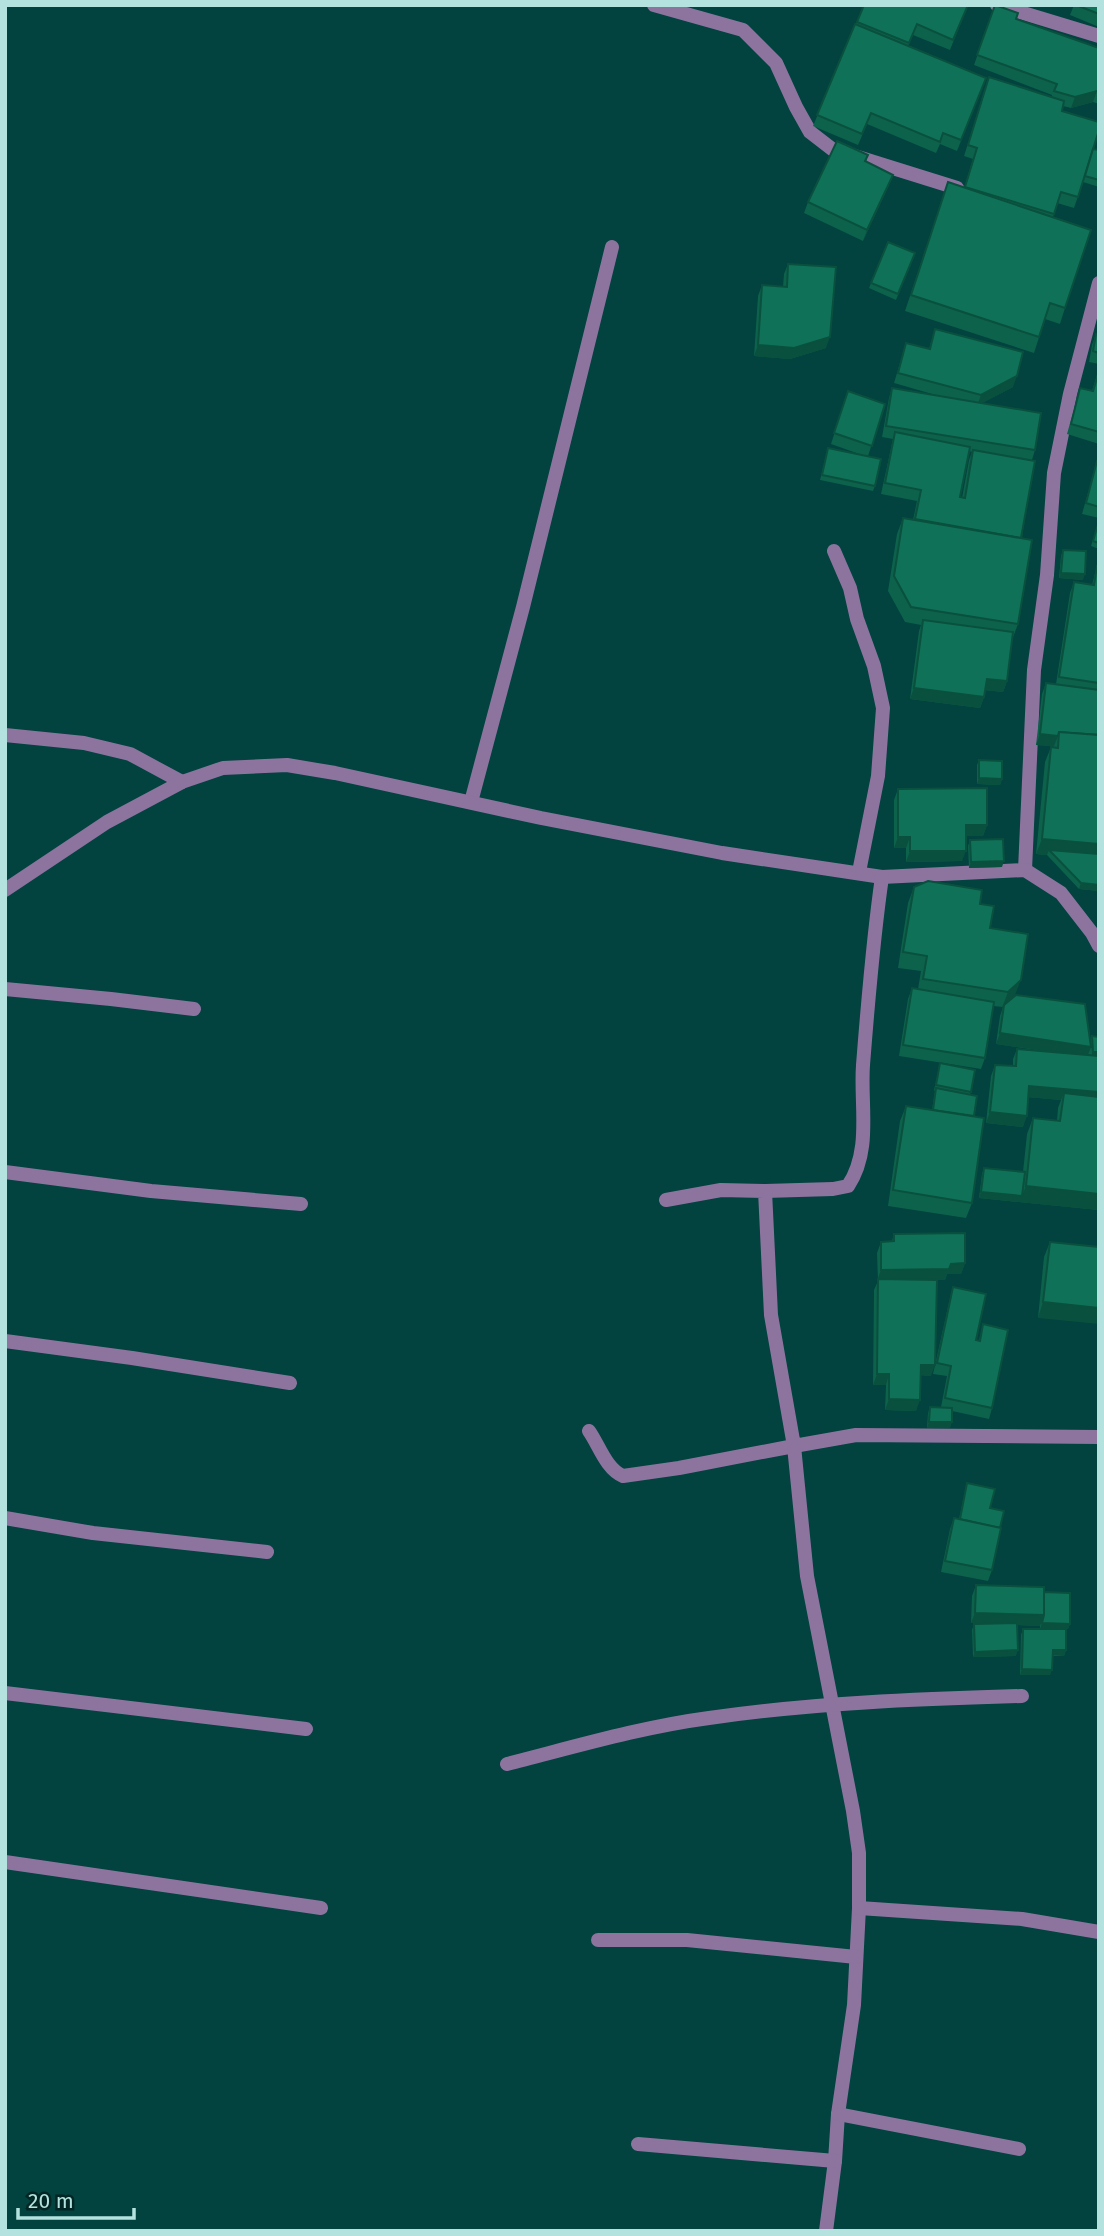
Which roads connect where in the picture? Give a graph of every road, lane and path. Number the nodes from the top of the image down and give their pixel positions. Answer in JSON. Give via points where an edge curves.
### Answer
{"nodes":[{"id":1,"x":654,"y":5,"type":"edge"},
{"id":2,"x":997,"y":5,"type":"edge"},
{"id":3,"x":1099,"y":36,"type":"edge"},
{"id":4,"x":957,"y":188,"type":"edge"},
{"id":5,"x":612,"y":247,"type":"dead end"},
{"id":6,"x":1099,"y":283,"type":"edge"},
{"id":7,"x":834,"y":551,"type":"dead end"},
{"id":8,"x":5,"y":735,"type":"edge"},
{"id":9,"x":182,"y":782,"type":"junction"},
{"id":10,"x":471,"y":802,"type":"junction"},
{"id":11,"x":1025,"y":870,"type":"junction"},
{"id":12,"x":859,"y":872,"type":"junction"},
{"id":13,"x":883,"y":877,"type":"junction"},
{"id":14,"x":5,"y":890,"type":"edge"},
{"id":15,"x":1099,"y":946,"type":"edge"},
{"id":16,"x":5,"y":989,"type":"edge"},
{"id":17,"x":194,"y":1009,"type":"dead end"},
{"id":18,"x":5,"y":1172,"type":"edge"},
{"id":19,"x":765,"y":1191,"type":"junction"},
{"id":20,"x":666,"y":1200,"type":"dead end"},
{"id":21,"x":301,"y":1204,"type":"dead end"},
{"id":22,"x":5,"y":1340,"type":"edge"},
{"id":23,"x":290,"y":1384,"type":"dead end"},
{"id":24,"x":589,"y":1431,"type":"dead end"},
{"id":25,"x":1099,"y":1437,"type":"edge"},
{"id":26,"x":794,"y":1446,"type":"junction"},
{"id":27,"x":5,"y":1518,"type":"edge"},
{"id":28,"x":267,"y":1552,"type":"dead end"},
{"id":29,"x":5,"y":1693,"type":"edge"},
{"id":30,"x":1022,"y":1696,"type":"dead end"},
{"id":31,"x":832,"y":1703,"type":"junction"},
{"id":32,"x":306,"y":1729,"type":"dead end"},
{"id":33,"x":507,"y":1764,"type":"dead end"},
{"id":34,"x":5,"y":1862,"type":"edge"},
{"id":35,"x":321,"y":1908,"type":"dead end"},
{"id":36,"x":859,"y":1908,"type":"junction"},
{"id":37,"x":1099,"y":1932,"type":"edge"},
{"id":38,"x":598,"y":1940,"type":"dead end"},
{"id":39,"x":856,"y":1957,"type":"junction"},
{"id":40,"x":838,"y":2113,"type":"junction"},
{"id":41,"x":638,"y":2144,"type":"dead end"},
{"id":42,"x":1019,"y":2149,"type":"dead end"},
{"id":43,"x":835,"y":2161,"type":"junction"},
{"id":44,"x":826,"y":2231,"type":"edge"}],
"edges":[{"from":1,"to":4,"type":"street","via":[[743,30],[776,63],[810,132],[832,149]]},
{"from":2,"to":3,"type":"street"},
{"from":5,"to":10,"type":"street"},
{"from":6,"to":11,"type":"street","via":[[1054,473],[1034,670]]},
{"from":7,"to":12,"type":"street","via":[[850,588],[883,708],[878,776]]},
{"from":8,"to":9,"type":"street","via":[[84,743],[130,754]]},
{"from":9,"to":10,"type":"street","via":[[223,768],[287,765]]},
{"from":9,"to":14,"type":"street","via":[[107,822]]},
{"from":10,"to":12,"type":"street","via":[[722,853]]},
{"from":11,"to":13,"type":"street"},
{"from":11,"to":15,"type":"street","via":[[1061,893]]},
{"from":12,"to":13,"type":"street"},
{"from":13,"to":19,"type":"street","via":[[872,949],[862,1076],[862,1151],[856,1174],[848,1186],[833,1189]]},
{"from":16,"to":17,"type":"street"},
{"from":18,"to":21,"type":"street"},
{"from":19,"to":20,"type":"street","via":[[721,1190]]},
{"from":19,"to":26,"type":"street","via":[[771,1315]]},
{"from":22,"to":23,"type":"street"},
{"from":24,"to":26,"type":"street","via":[[610,1466],[623,1476]]},
{"from":25,"to":26,"type":"street","via":[[856,1435]]},
{"from":26,"to":31,"type":"street","via":[[807,1576]]},
{"from":27,"to":28,"type":"street","via":[[93,1533]]},
{"from":29,"to":32,"type":"street"},
{"from":30,"to":31,"type":"street"},
{"from":31,"to":33,"type":"street","via":[[707,1718]]},
{"from":31,"to":36,"type":"street","via":[[859,1853]]},
{"from":34,"to":35,"type":"street"},
{"from":36,"to":37,"type":"street","via":[[1022,1919]]},
{"from":36,"to":39,"type":"street"},
{"from":38,"to":39,"type":"street","via":[[687,1941]]},
{"from":39,"to":40,"type":"street","via":[[854,2005]]},
{"from":40,"to":42,"type":"street"},
{"from":40,"to":43,"type":"street"},
{"from":41,"to":43,"type":"street"},
{"from":43,"to":44,"type":"street"}]}
